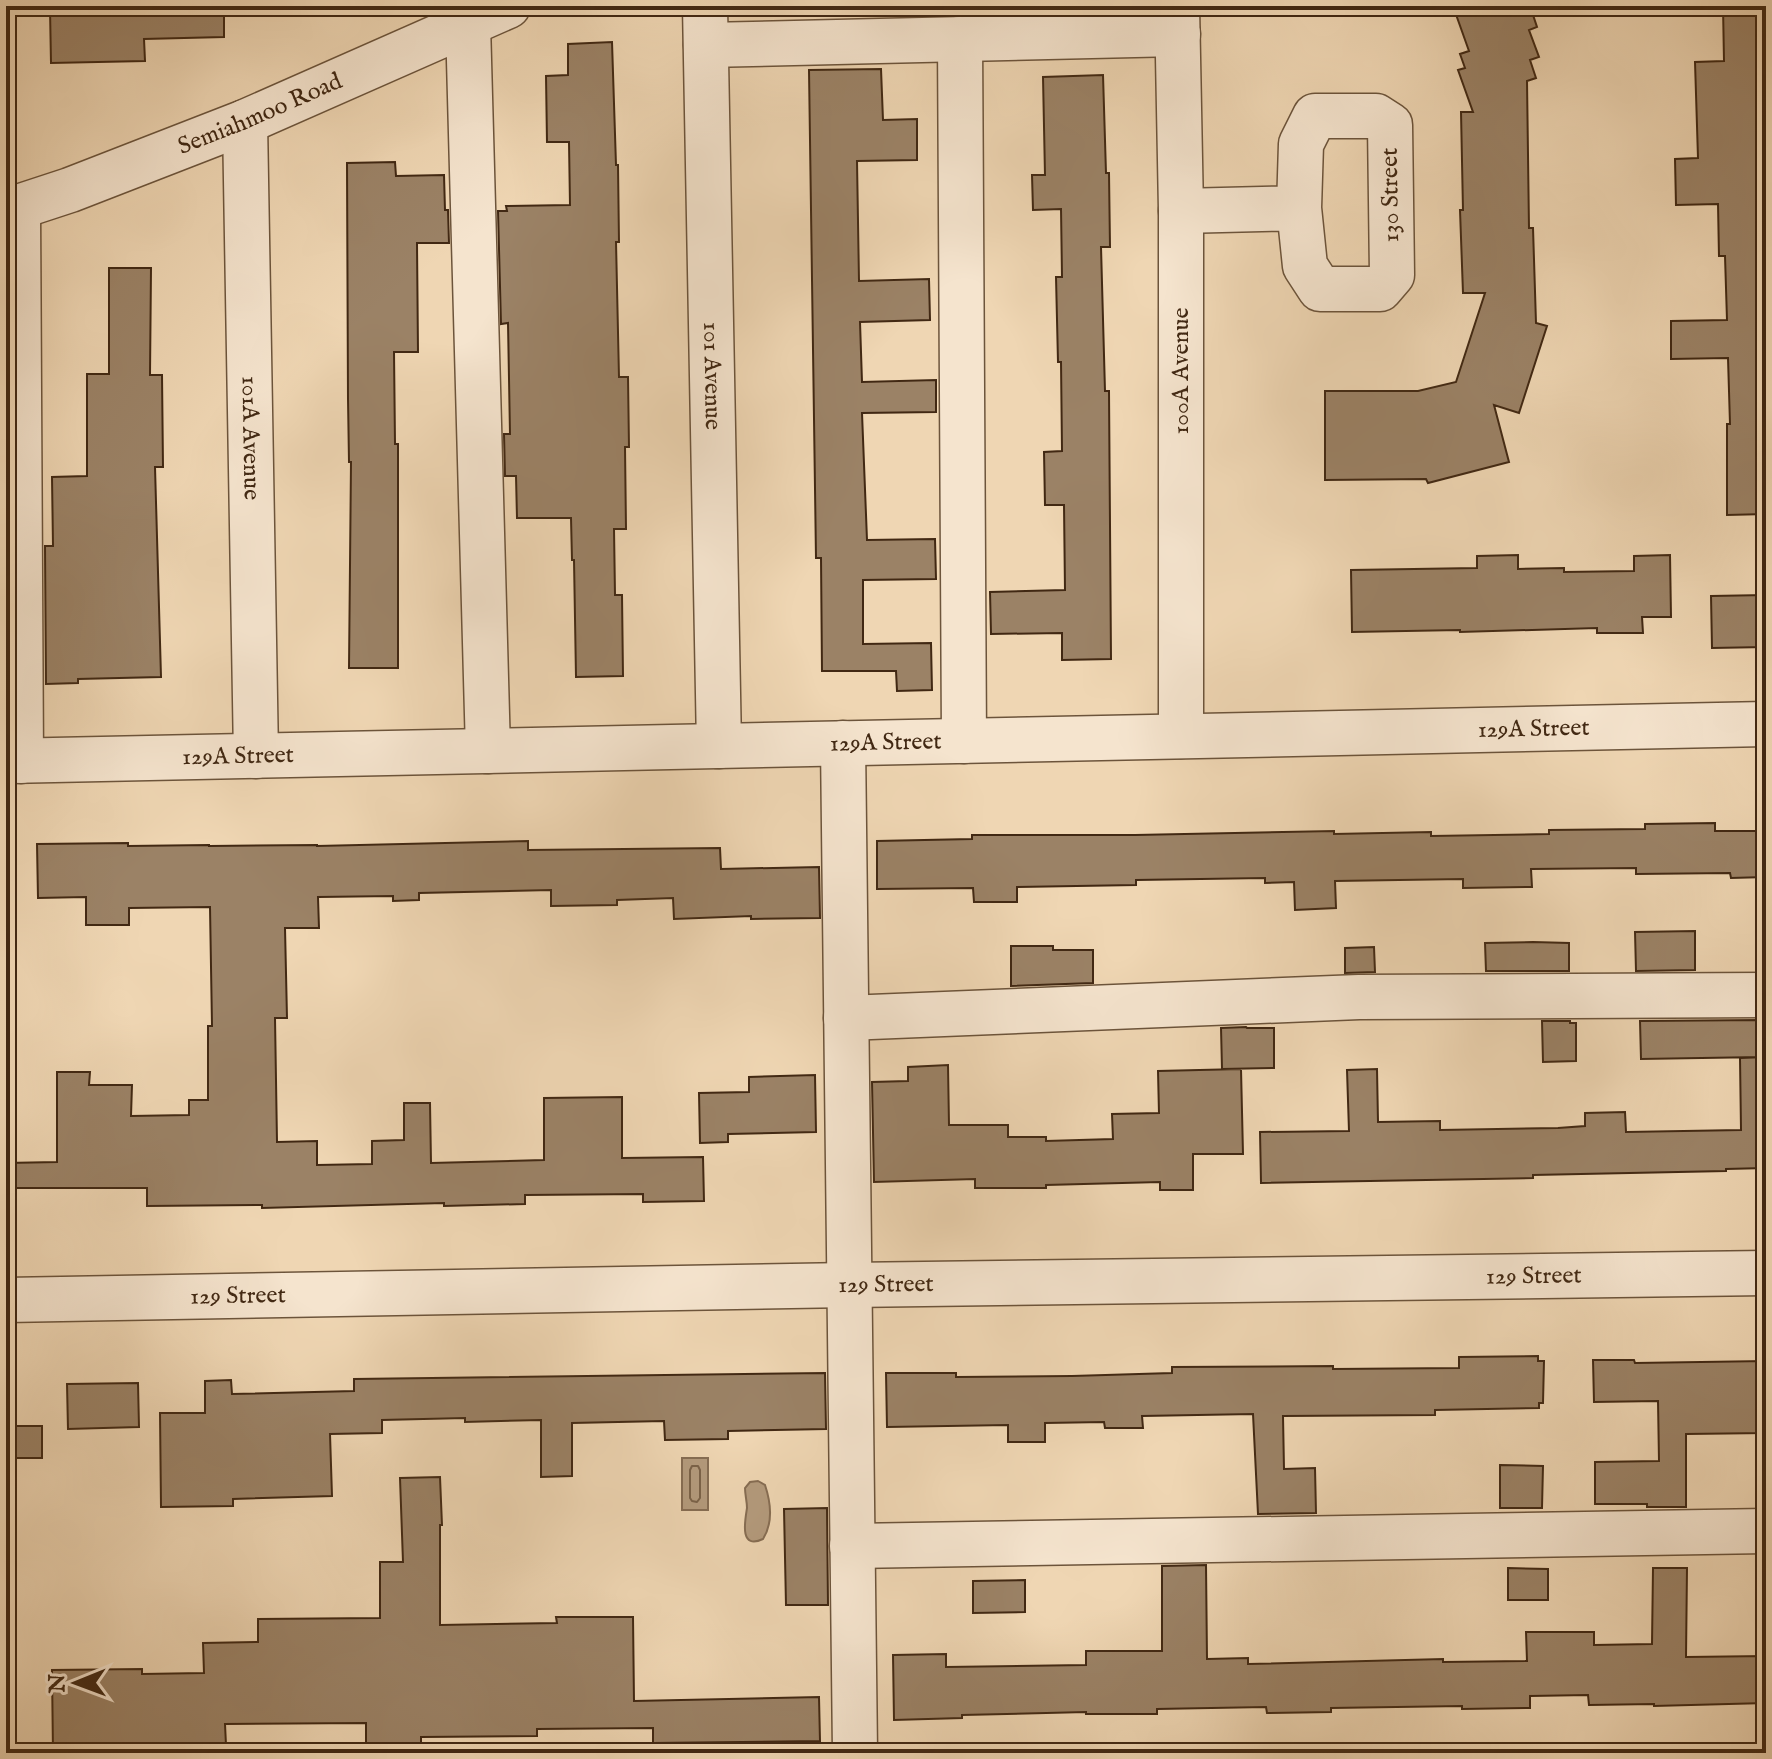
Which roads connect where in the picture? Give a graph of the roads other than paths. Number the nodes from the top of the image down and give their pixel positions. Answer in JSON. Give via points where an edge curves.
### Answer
{"nodes":[{"id":1,"x":508,"y":6,"type":"edge"},
{"id":2,"x":1178,"y":20,"type":"edge"},
{"id":3,"x":468,"y":24,"type":"junction"},
{"id":4,"x":706,"y":25,"type":"edge"},
{"id":5,"x":960,"y":39,"type":"junction"},
{"id":6,"x":245,"y":122,"type":"junction"},
{"id":7,"x":1299,"y":208,"type":"dead end"},
{"id":8,"x":12,"y":209,"type":"edge"},
{"id":9,"x":1181,"y":211,"type":"junction"},
{"id":10,"x":1766,"y":724,"type":"edge"},
{"id":11,"x":1181,"y":736,"type":"junction"},
{"id":12,"x":964,"y":741,"type":"junction"},
{"id":13,"x":843,"y":743,"type":"junction"},
{"id":14,"x":719,"y":746,"type":"junction"},
{"id":15,"x":488,"y":751,"type":"junction"},
{"id":16,"x":256,"y":756,"type":"junction"},
{"id":17,"x":14,"y":761,"type":"edge"},
{"id":18,"x":1766,"y":995,"type":"edge"},
{"id":19,"x":846,"y":1018,"type":"junction"},
{"id":20,"x":1766,"y":1273,"type":"edge"},
{"id":21,"x":849,"y":1285,"type":"junction"},
{"id":22,"x":6,"y":1300,"type":"edge"},
{"id":23,"x":1766,"y":1531,"type":"edge"},
{"id":24,"x":852,"y":1546,"type":"junction"},
{"id":25,"x":855,"y":1753,"type":"edge"}],
"edges":[{"from":1,"to":3,"type":"street","name":"Semiahmoo Road"},
{"from":2,"to":5,"type":"street"},
{"from":2,"to":9,"type":"street","name":"100A Avenue"},
{"from":3,"to":6,"type":"street","name":"Semiahmoo Road"},
{"from":3,"to":15,"type":"street"},
{"from":4,"to":5,"type":"street"},
{"from":4,"to":14,"type":"street","name":"101 Avenue"},
{"from":5,"to":12,"type":"street"},
{"from":6,"to":8,"type":"street","name":"Semiahmoo Road"},
{"from":6,"to":16,"type":"street","name":"101A Avenue"},
{"from":7,"to":9,"type":"street"},
{"from":8,"to":17,"type":"street"},
{"from":9,"to":11,"type":"street","name":"100A Avenue"},
{"from":10,"to":11,"type":"street","name":"129A Street"},
{"from":11,"to":12,"type":"street","name":"129A Street"},
{"from":12,"to":13,"type":"street","name":"129A Street"},
{"from":13,"to":14,"type":"street","name":"129A Street"},
{"from":13,"to":19,"type":"street"},
{"from":14,"to":15,"type":"street","name":"129A Street"},
{"from":15,"to":16,"type":"street","name":"129A Street"},
{"from":16,"to":17,"type":"street","name":"129A Street"},
{"from":18,"to":19,"type":"street","via":[[1359,997]]},
{"from":19,"to":21,"type":"street"},
{"from":20,"to":21,"type":"street","name":"129 Street"},
{"from":21,"to":22,"type":"street","name":"129 Street"},
{"from":21,"to":24,"type":"street"},
{"from":23,"to":24,"type":"street"},
{"from":24,"to":25,"type":"street"}]}
